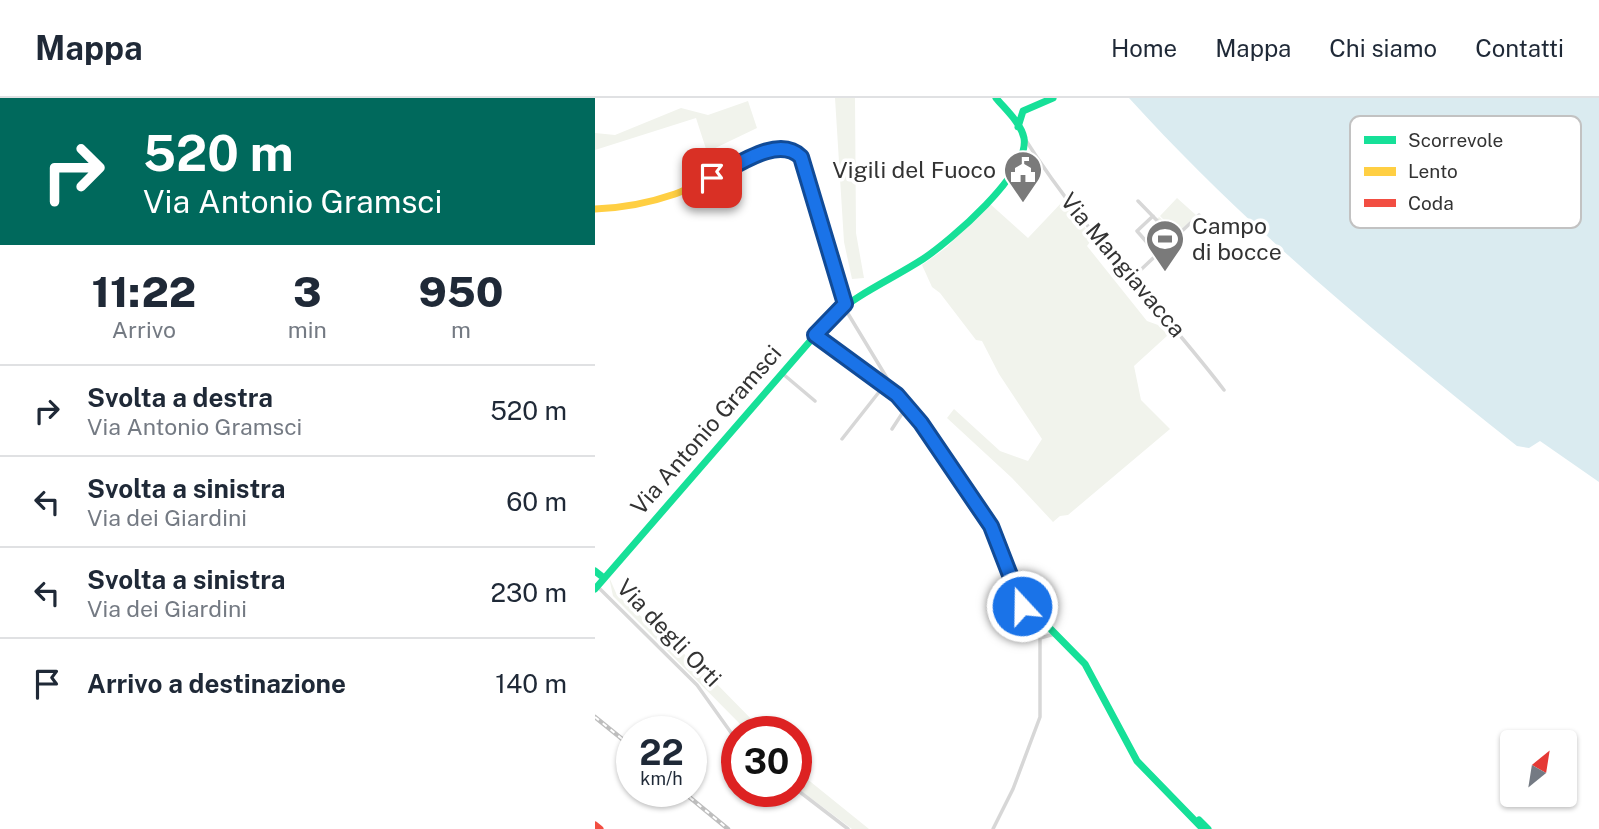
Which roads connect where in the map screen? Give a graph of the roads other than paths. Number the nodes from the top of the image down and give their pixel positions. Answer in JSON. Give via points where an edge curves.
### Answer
{"nodes":[{"id":1,"x":996,"y":98,"type":"edge"},
{"id":2,"x":1053,"y":98,"type":"edge"},
{"id":3,"x":1018,"y":127,"type":"junction"},
{"id":4,"x":1025,"y":139,"type":"junction"},
{"id":5,"x":1036,"y":157,"type":"junction"},
{"id":6,"x":1013,"y":171,"type":"junction"},
{"id":7,"x":1138,"y":201,"type":"dead end"},
{"id":8,"x":595,"y":209,"type":"edge"},
{"id":9,"x":1199,"y":215,"type":"dead end"},
{"id":10,"x":1153,"y":216,"type":"junction"},
{"id":11,"x":1174,"y":238,"type":"junction"},
{"id":12,"x":1157,"y":254,"type":"junction"},
{"id":13,"x":1132,"y":278,"type":"junction"},
{"id":14,"x":845,"y":307,"type":"junction"},
{"id":15,"x":815,"y":335,"type":"junction"},
{"id":16,"x":781,"y":373,"type":"junction"},
{"id":17,"x":885,"y":385,"type":"junction"},
{"id":18,"x":1224,"y":390,"type":"dead end"},
{"id":19,"x":897,"y":395,"type":"junction"},
{"id":20,"x":815,"y":401,"type":"dead end"},
{"id":21,"x":907,"y":406,"type":"junction"},
{"id":22,"x":893,"y":429,"type":"dead end"},
{"id":23,"x":842,"y":439,"type":"dead end"},
{"id":24,"x":595,"y":571,"type":"edge"},
{"id":25,"x":604,"y":578,"type":"junction"},
{"id":26,"x":596,"y":587,"type":"edge"},
{"id":27,"x":1023,"y":603,"type":"junction"},
{"id":28,"x":1055,"y":634,"type":"junction"},
{"id":29,"x":1040,"y":638,"type":"junction"},
{"id":30,"x":721,"y":719,"type":"edge"},
{"id":31,"x":812,"y":801,"type":"edge"},
{"id":32,"x":595,"y":825,"type":"edge"},
{"id":33,"x":600,"y":829,"type":"edge"},
{"id":34,"x":848,"y":829,"type":"edge"},
{"id":35,"x":993,"y":829,"type":"edge"},
{"id":36,"x":1205,"y":829,"type":"edge"}],
"edges":[{"from":1,"to":3,"type":"main road"},
{"from":2,"to":3,"type":"main road","via":[[1023,111]]},
{"from":3,"to":4,"type":"main road"},
{"from":4,"to":5,"type":"street","name":"Via Mangiavacca"},
{"from":4,"to":6,"type":"main road","name":"Via Antonio Gramsci","via":[[1025,150]]},
{"from":5,"to":6,"type":"street","name":"Via Antonio Gramsci"},
{"from":5,"to":13,"type":"street","name":"Via Mangiavacca"},
{"from":6,"to":14,"type":"main road","name":"Via Antonio Gramsci","via":[[963,228]]},
{"from":7,"to":10,"type":"street"},
{"from":8,"to":14,"type":"main road","via":[[648,201],[770,150],[788,149],[804,164]]},
{"from":9,"to":11,"type":"street"},
{"from":10,"to":11,"type":"street"},
{"from":10,"to":12,"type":"street","via":[[1137,231]]},
{"from":11,"to":12,"type":"street"},
{"from":12,"to":13,"type":"street"},
{"from":13,"to":18,"type":"street","name":"Via Mangiavacca"},
{"from":14,"to":15,"type":"main road","name":"Via Antonio Gramsci"},
{"from":14,"to":19,"type":"street"},
{"from":15,"to":16,"type":"main road","name":"Via Antonio Gramsci"},
{"from":15,"to":17,"type":"main road"},
{"from":16,"to":20,"type":"street"},
{"from":16,"to":25,"type":"main road","name":"Via Antonio Gramsci"},
{"from":17,"to":19,"type":"main road"},
{"from":17,"to":23,"type":"street"},
{"from":19,"to":21,"type":"main road"},
{"from":21,"to":22,"type":"street"},
{"from":21,"to":27,"type":"main road","via":[[987,518]]},
{"from":24,"to":25,"type":"main road"},
{"from":25,"to":26,"type":"main road","name":"Via Antonio Gramsci"},
{"from":26,"to":30,"type":"street","name":"Via degli Orti","via":[[697,685]]},
{"from":27,"to":28,"type":"main road"},
{"from":27,"to":29,"type":"street","via":[[1031,629]]},
{"from":28,"to":29,"type":"street"},
{"from":28,"to":36,"type":"main road","via":[[1091,674],[1137,761]]},
{"from":29,"to":35,"type":"street","via":[[1040,717]]},
{"from":31,"to":34,"type":"street"},
{"from":32,"to":33,"type":"main road"}]}
